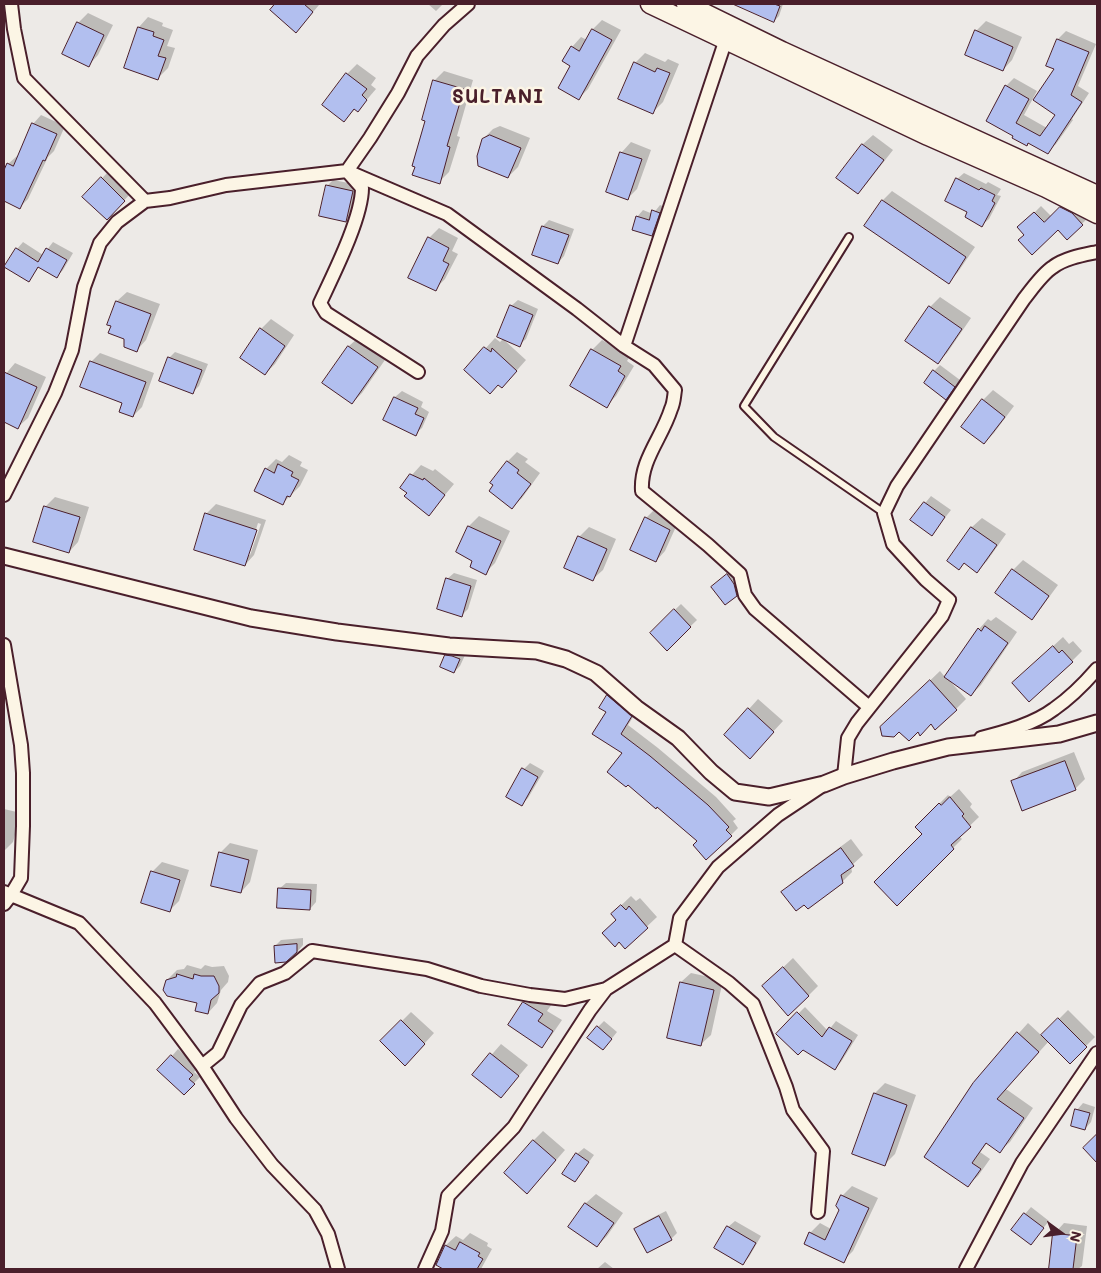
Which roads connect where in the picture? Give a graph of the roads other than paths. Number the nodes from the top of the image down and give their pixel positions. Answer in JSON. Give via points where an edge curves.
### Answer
{"nodes":[{"id":1,"x":11,"y":4,"type":"edge"},
{"id":2,"x":468,"y":4,"type":"edge"},
{"id":3,"x":650,"y":4,"type":"edge"},
{"id":4,"x":686,"y":4,"type":"edge"},
{"id":5,"x":726,"y":40,"type":"junction"},
{"id":6,"x":347,"y":171,"type":"junction"},
{"id":7,"x":1097,"y":195,"type":"edge"},
{"id":8,"x":145,"y":201,"type":"junction"},
{"id":9,"x":1097,"y":214,"type":"edge"},
{"id":10,"x":849,"y":237,"type":"dead end"},
{"id":11,"x":1097,"y":252,"type":"edge"},
{"id":12,"x":624,"y":346,"type":"junction"},
{"id":13,"x":418,"y":372,"type":"dead end"},
{"id":14,"x":4,"y":494,"type":"edge"},
{"id":15,"x":884,"y":513,"type":"junction"},
{"id":16,"x":4,"y":556,"type":"edge"},
{"id":17,"x":4,"y":645,"type":"edge"},
{"id":18,"x":1097,"y":669,"type":"edge"},
{"id":19,"x":869,"y":707,"type":"junction"},
{"id":20,"x":1097,"y":723,"type":"edge"},
{"id":21,"x":948,"y":747,"type":"junction"},
{"id":22,"x":844,"y":776,"type":"junction"},
{"id":23,"x":824,"y":784,"type":"junction"},
{"id":24,"x":6,"y":897,"type":"edge"},
{"id":25,"x":675,"y":945,"type":"junction"},
{"id":26,"x":606,"y":990,"type":"junction"},
{"id":27,"x":1097,"y":1053,"type":"edge"},
{"id":28,"x":202,"y":1066,"type":"junction"},
{"id":29,"x":818,"y":1212,"type":"dead end"},
{"id":30,"x":338,"y":1269,"type":"edge"},
{"id":31,"x":426,"y":1269,"type":"edge"},
{"id":32,"x":966,"y":1269,"type":"edge"}],
"edges":[{"from":1,"to":8,"type":"street","via":[[24,78]]},
{"from":2,"to":6,"type":"street","via":[[444,25],[418,56]]},
{"from":3,"to":5,"type":"main road"},
{"from":4,"to":7,"type":"main road"},
{"from":5,"to":9,"type":"main road"},
{"from":5,"to":12,"type":"street"},
{"from":6,"to":8,"type":"street","via":[[226,185]]},
{"from":6,"to":12,"type":"street","via":[[447,214]]},
{"from":6,"to":13,"type":"street","via":[[362,188],[362,198],[320,303],[326,313]]},
{"from":8,"to":14,"type":"street","via":[[117,222],[100,243],[84,288],[72,350],[55,393]]},
{"from":10,"to":15,"type":"lane","via":[[744,406],[774,437]]},
{"from":11,"to":15,"type":"street","via":[[1076,256],[1052,267],[1024,299],[896,486]]},
{"from":12,"to":19,"type":"street","via":[[654,365],[675,390],[672,409],[641,478],[642,492],[740,574],[745,595],[756,609]]},
{"from":15,"to":19,"type":"street","via":[[893,544],[949,600],[942,616]]},
{"from":16,"to":23,"type":"street","via":[[251,618],[449,646],[537,651],[596,673],[636,708],[678,738],[735,792],[769,797]]},
{"from":17,"to":24,"type":"street","via":[[21,745],[23,826],[20,878]]},
{"from":18,"to":21,"type":"street","via":[[1053,710],[1012,730]]},
{"from":19,"to":22,"type":"street","via":[[848,738]]},
{"from":20,"to":21,"type":"street","via":[[1059,734]]},
{"from":21,"to":22,"type":"street"},
{"from":22,"to":23,"type":"street"},
{"from":23,"to":25,"type":"street","via":[[778,815],[718,867],[680,918]]},
{"from":24,"to":28,"type":"street","via":[[79,923],[155,1003]]},
{"from":25,"to":26,"type":"street"},
{"from":25,"to":29,"type":"street","via":[[753,1004],[792,1110],[823,1151]]},
{"from":26,"to":28,"type":"street","via":[[564,999],[530,995],[482,986],[427,969],[312,951],[285,973],[260,983],[241,1005],[218,1053]]},
{"from":26,"to":31,"type":"street","via":[[514,1127],[448,1196],[442,1231]]},
{"from":27,"to":32,"type":"street","via":[[1022,1163]]},
{"from":28,"to":30,"type":"street","via":[[272,1165],[315,1210],[328,1234]]}]}
